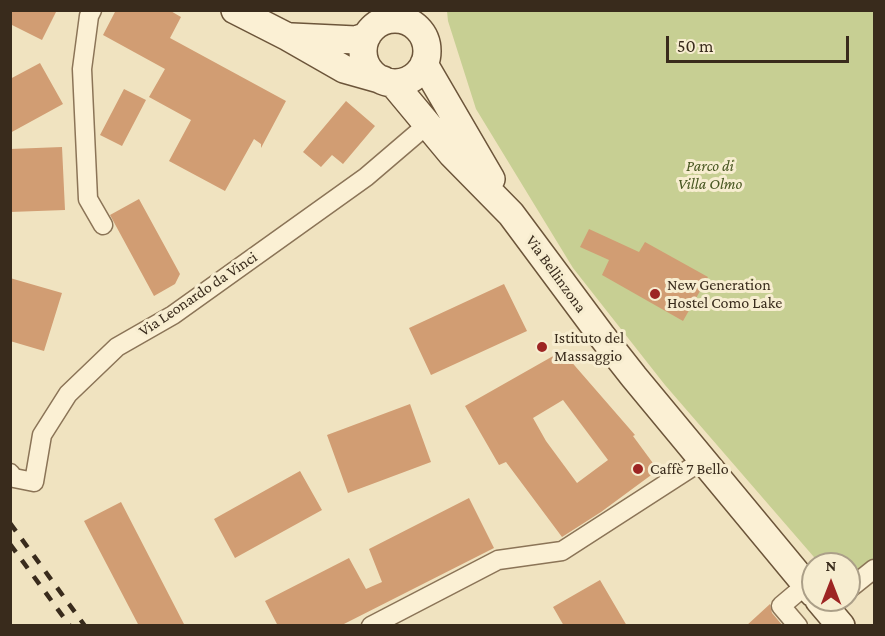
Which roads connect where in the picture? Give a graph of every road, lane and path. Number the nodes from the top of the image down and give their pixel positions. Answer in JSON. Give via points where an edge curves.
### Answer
{"nodes":[{"id":1,"x":92,"y":10,"type":"edge"},
{"id":2,"x":235,"y":10,"type":"edge"},
{"id":3,"x":422,"y":10,"type":"edge"},
{"id":4,"x":377,"y":24,"type":"edge"},
{"id":5,"x":288,"y":37,"type":"junction"},
{"id":6,"x":423,"y":37,"type":"junction"},
{"id":7,"x":424,"y":64,"type":"junction"},
{"id":8,"x":389,"y":82,"type":"junction"},
{"id":9,"x":428,"y":124,"type":"junction"},
{"id":10,"x":511,"y":214,"type":"junction"},
{"id":11,"x":103,"y":225,"type":"dead end"},
{"id":12,"x":703,"y":460,"type":"junction"},
{"id":13,"x":10,"y":473,"type":"edge"},
{"id":14,"x":874,"y":569,"type":"edge"},
{"id":15,"x":801,"y":575,"type":"edge"},
{"id":16,"x":861,"y":579,"type":"edge"},
{"id":17,"x":801,"y":595,"type":"edge"},
{"id":18,"x":830,"y":612,"type":"edge"},
{"id":19,"x":371,"y":626,"type":"edge"},
{"id":20,"x":798,"y":626,"type":"edge"},
{"id":21,"x":841,"y":626,"type":"edge"}],
"edges":[{"from":1,"to":11,"type":"street","via":[[82,69],[88,199]]},
{"from":2,"to":5,"type":"main road"},
{"from":3,"to":6,"type":"main road"},
{"from":4,"to":5,"type":"main road","via":[[356,40]]},
{"from":4,"to":6,"type":"main road","via":[[400,20],[411,24]]},
{"from":4,"to":8,"type":"main road","via":[[363,48],[364,60],[374,75]]},
{"from":5,"to":8,"type":"main road","via":[[344,69]]},
{"from":6,"to":7,"type":"main road"},
{"from":7,"to":8,"type":"main road","via":[[411,78]]},
{"from":7,"to":10,"type":"main road","name":"Via Bellinzona"},
{"from":8,"to":9,"type":"main road","name":"Via Bellinzona"},
{"from":9,"to":10,"type":"main road","name":"Via Bellinzona"},
{"from":9,"to":13,"type":"street","name":"Via Leonardo da Vinci","via":[[347,191],[173,315],[117,347],[68,394],[42,435],[34,482],[14,478]]},
{"from":10,"to":12,"type":"main road","name":"Via Bellinzona","via":[[601,335]]},
{"from":12,"to":15,"type":"main road","name":"Via Bellinzona"},
{"from":12,"to":19,"type":"street","via":[[562,551],[498,560]]},
{"from":14,"to":16,"type":"street"},
{"from":17,"to":20,"type":"street","via":[[781,606]]},
{"from":18,"to":21,"type":"main road","name":"Via Bellinzona"}]}
